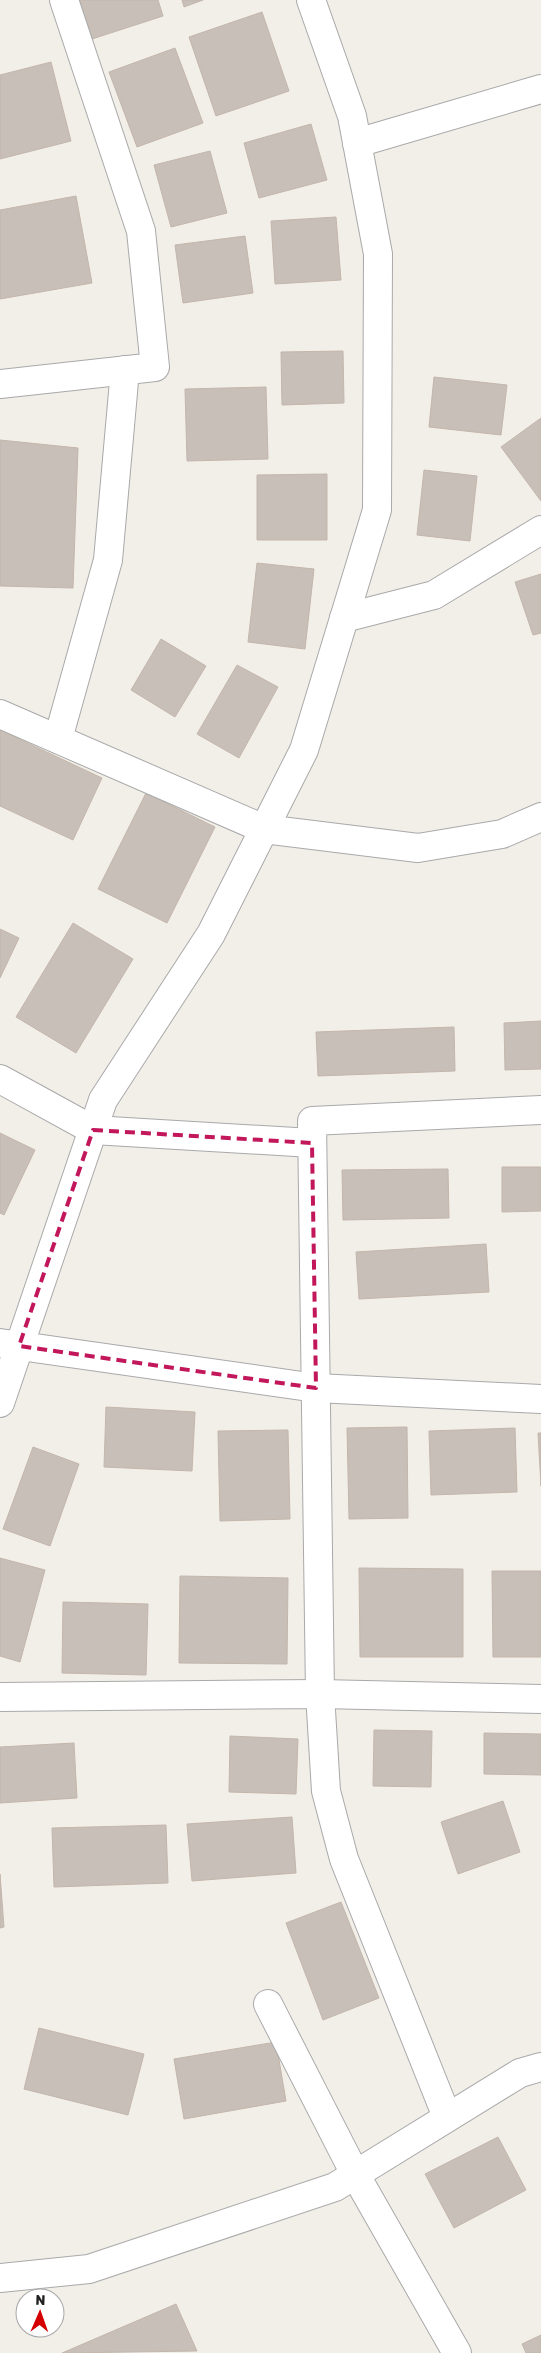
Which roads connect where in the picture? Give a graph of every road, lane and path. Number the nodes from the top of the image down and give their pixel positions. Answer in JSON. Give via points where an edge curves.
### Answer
{"nodes":[{"id":1,"x":64,"y":0,"type":"edge"},
{"id":2,"x":311,"y":0,"type":"edge"},
{"id":3,"x":541,"y":89,"type":"edge"},
{"id":4,"x":357,"y":142,"type":"junction"},
{"id":5,"x":125,"y":370,"type":"junction"},
{"id":6,"x":0,"y":384,"type":"edge"},
{"id":7,"x":541,"y":530,"type":"edge"},
{"id":8,"x":344,"y":618,"type":"junction"},
{"id":9,"x":0,"y":714,"type":"edge"},
{"id":10,"x":58,"y":739,"type":"junction"},
{"id":11,"x":541,"y":817,"type":"edge"},
{"id":12,"x":264,"y":829,"type":"junction"},
{"id":13,"x":0,"y":1079,"type":"edge"},
{"id":14,"x":541,"y":1110,"type":"edge"},
{"id":15,"x":93,"y":1130,"type":"junction"},
{"id":16,"x":312,"y":1143,"type":"junction"},
{"id":17,"x":10,"y":1345,"type":"edge"},
{"id":18,"x":316,"y":1388,"type":"junction"},
{"id":19,"x":541,"y":1398,"type":"edge"},
{"id":20,"x":0,"y":1403,"type":"edge"},
{"id":21,"x":320,"y":1694,"type":"junction"},
{"id":22,"x":0,"y":1697,"type":"edge"},
{"id":23,"x":541,"y":1698,"type":"edge"},
{"id":24,"x":268,"y":2004,"type":"dead end"},
{"id":25,"x":541,"y":2067,"type":"edge"},
{"id":26,"x":447,"y":2117,"type":"junction"},
{"id":27,"x":355,"y":2174,"type":"junction"},
{"id":28,"x":0,"y":2278,"type":"edge"},
{"id":29,"x":457,"y":2353,"type":"edge"}],
"edges":[{"from":1,"to":5,"type":"street","via":[[141,231],[155,366]]},
{"from":2,"to":4,"type":"street","via":[[352,116]]},
{"from":3,"to":4,"type":"street"},
{"from":4,"to":8,"type":"street","via":[[378,254],[377,510]]},
{"from":5,"to":6,"type":"street"},
{"from":5,"to":10,"type":"street","via":[[108,560]]},
{"from":7,"to":8,"type":"street","via":[[434,595]]},
{"from":8,"to":12,"type":"street","via":[[304,750]]},
{"from":9,"to":10,"type":"street"},
{"from":10,"to":12,"type":"street"},
{"from":11,"to":12,"type":"street","via":[[502,834],[418,848]]},
{"from":12,"to":15,"type":"street","via":[[211,934],[103,1100]]},
{"from":13,"to":15,"type":"street"},
{"from":14,"to":16,"type":"street","via":[[312,1120]]},
{"from":15,"to":16,"type":"street"},
{"from":15,"to":17,"type":"street"},
{"from":16,"to":18,"type":"street"},
{"from":17,"to":18,"type":"street"},
{"from":17,"to":20,"type":"street"},
{"from":18,"to":19,"type":"street"},
{"from":18,"to":21,"type":"street"},
{"from":21,"to":22,"type":"street"},
{"from":21,"to":23,"type":"street"},
{"from":21,"to":26,"type":"street","via":[[326,1791],[344,1859]]},
{"from":24,"to":27,"type":"street"},
{"from":25,"to":26,"type":"street","via":[[520,2073]]},
{"from":26,"to":27,"type":"street"},
{"from":27,"to":28,"type":"street","via":[[335,2187],[89,2269]]},
{"from":27,"to":29,"type":"street"}]}
